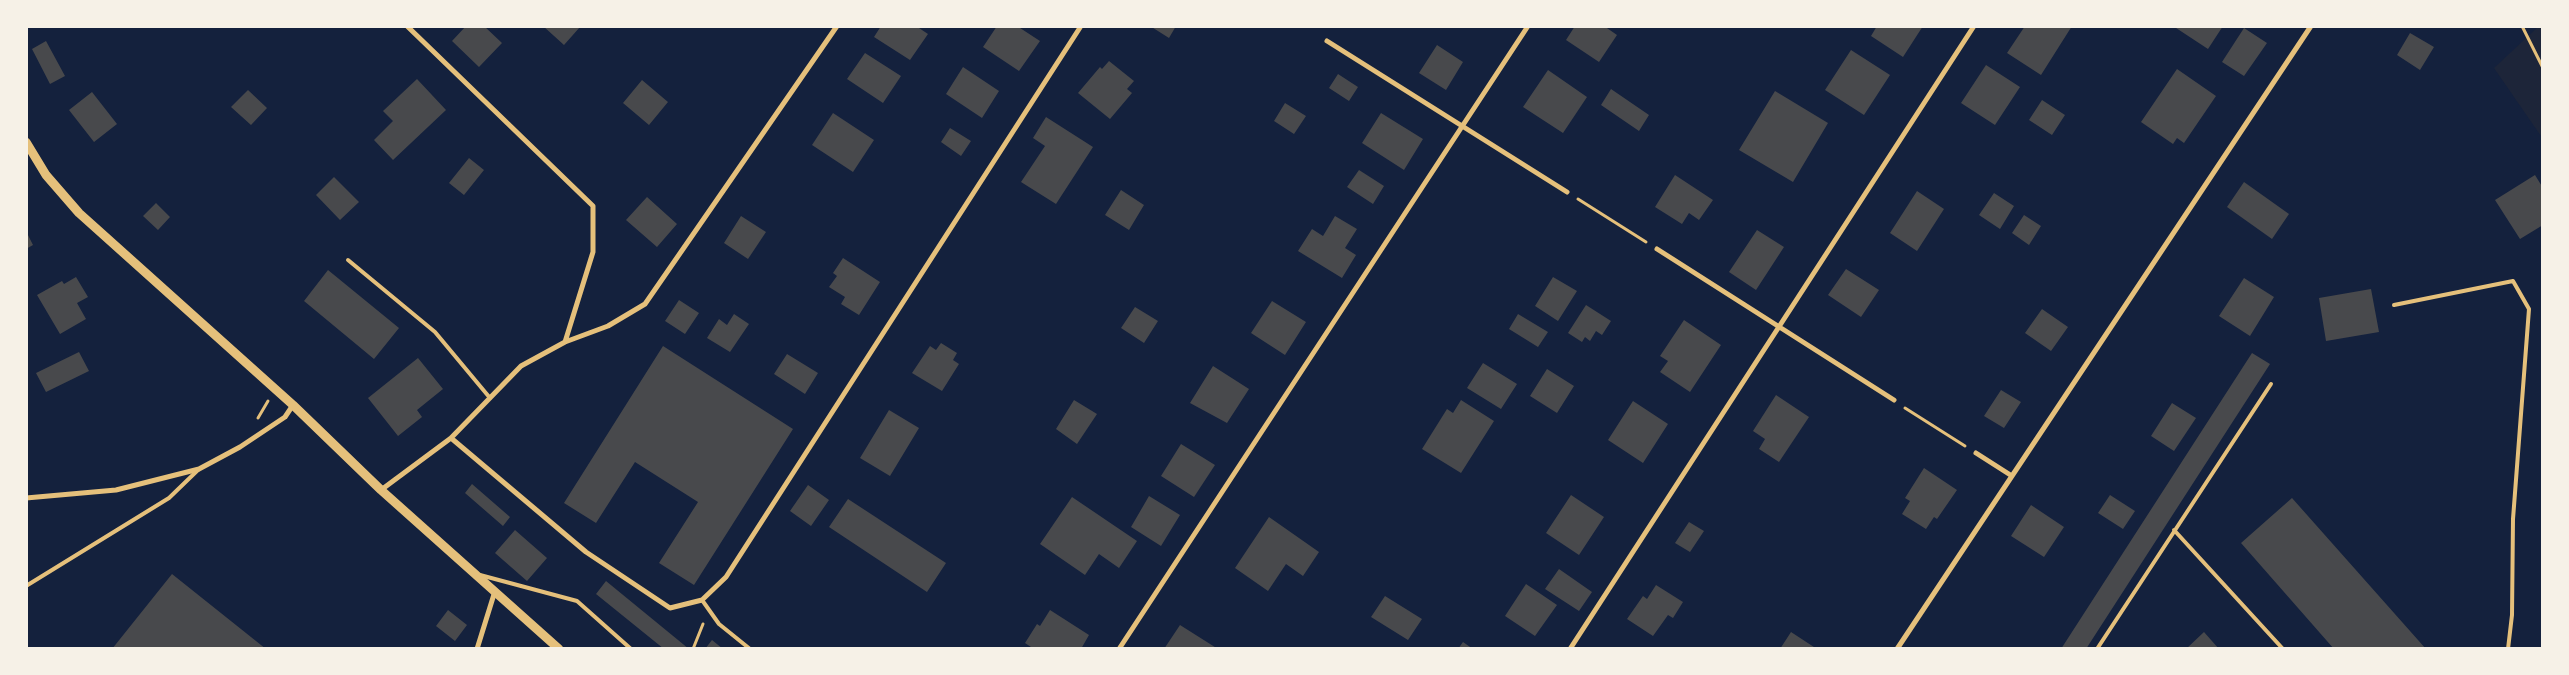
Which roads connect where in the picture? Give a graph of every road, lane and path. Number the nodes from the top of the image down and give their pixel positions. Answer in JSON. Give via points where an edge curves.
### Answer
{"nodes":[{"id":1,"x":406,"y":26,"type":"edge"},
{"id":2,"x":837,"y":26,"type":"edge"},
{"id":3,"x":1081,"y":26,"type":"edge"},
{"id":4,"x":1528,"y":26,"type":"edge"},
{"id":5,"x":1974,"y":26,"type":"edge"},
{"id":6,"x":2311,"y":26,"type":"edge"},
{"id":7,"x":2522,"y":26,"type":"edge"},
{"id":8,"x":1327,"y":41,"type":"dead end"},
{"id":9,"x":2543,"y":68,"type":"edge"},
{"id":10,"x":1462,"y":126,"type":"junction"},
{"id":11,"x":26,"y":142,"type":"edge"},
{"id":12,"x":1567,"y":192,"type":"joint"},
{"id":13,"x":1658,"y":249,"type":"joint"},
{"id":14,"x":348,"y":260,"type":"dead end"},
{"id":15,"x":2394,"y":305,"type":"dead end"},
{"id":16,"x":1780,"y":328,"type":"junction"},
{"id":17,"x":566,"y":342,"type":"junction"},
{"id":18,"x":2271,"y":384,"type":"dead end"},
{"id":19,"x":490,"y":398,"type":"junction"},
{"id":20,"x":1894,"y":400,"type":"joint"},
{"id":21,"x":268,"y":401,"type":"dead end"},
{"id":22,"x":293,"y":405,"type":"junction"},
{"id":23,"x":256,"y":421,"type":"dead end"},
{"id":24,"x":451,"y":438,"type":"junction"},
{"id":25,"x":1976,"y":453,"type":"joint"},
{"id":26,"x":199,"y":469,"type":"junction"},
{"id":27,"x":2012,"y":476,"type":"junction"},
{"id":28,"x":381,"y":490,"type":"junction"},
{"id":29,"x":26,"y":498,"type":"edge"},
{"id":30,"x":2174,"y":530,"type":"junction"},
{"id":31,"x":477,"y":575,"type":"junction"},
{"id":32,"x":26,"y":586,"type":"edge"},
{"id":33,"x":495,"y":590,"type":"junction"},
{"id":34,"x":702,"y":600,"type":"junction"},
{"id":35,"x":702,"y":627,"type":"dead end"},
{"id":36,"x":477,"y":649,"type":"edge"},
{"id":37,"x":560,"y":649,"type":"edge"},
{"id":38,"x":631,"y":649,"type":"edge"},
{"id":39,"x":694,"y":649,"type":"edge"},
{"id":40,"x":750,"y":649,"type":"edge"},
{"id":41,"x":1119,"y":649,"type":"edge"},
{"id":42,"x":1570,"y":649,"type":"edge"},
{"id":43,"x":1897,"y":649,"type":"edge"},
{"id":44,"x":2097,"y":649,"type":"edge"},
{"id":45,"x":2283,"y":649,"type":"edge"},
{"id":46,"x":2508,"y":649,"type":"edge"}],
"edges":[{"from":1,"to":17,"type":"street","via":[[593,206],[593,252]]},
{"from":2,"to":17,"type":"street","via":[[646,304],[608,326]]},
{"from":3,"to":34,"type":"street","via":[[726,577]]},
{"from":4,"to":10,"type":"street"},
{"from":5,"to":16,"type":"street"},
{"from":6,"to":27,"type":"street"},
{"from":7,"to":9,"type":"path"},
{"from":8,"to":10,"type":"street"},
{"from":10,"to":12,"type":"street"},
{"from":10,"to":41,"type":"street"},
{"from":11,"to":22,"type":"street","via":[[46,175],[79,213]]},
{"from":12,"to":13,"type":"path"},
{"from":13,"to":16,"type":"street"},
{"from":14,"to":19,"type":"lane","via":[[435,332]]},
{"from":15,"to":46,"type":"lane","via":[[2513,281],[2529,309],[2513,519],[2512,615]]},
{"from":16,"to":20,"type":"street"},
{"from":16,"to":42,"type":"street"},
{"from":17,"to":19,"type":"street","via":[[521,366]]},
{"from":18,"to":30,"type":"lane"},
{"from":19,"to":24,"type":"street"},
{"from":20,"to":25,"type":"path"},
{"from":21,"to":23,"type":"path"},
{"from":22,"to":26,"type":"street","via":[[284,416],[240,447]]},
{"from":22,"to":28,"type":"street"},
{"from":24,"to":28,"type":"street"},
{"from":24,"to":34,"type":"street","via":[[586,552],[670,608]]},
{"from":25,"to":27,"type":"street"},
{"from":26,"to":29,"type":"street","via":[[116,490]]},
{"from":26,"to":32,"type":"lane","via":[[169,498]]},
{"from":27,"to":43,"type":"street"},
{"from":28,"to":31,"type":"street"},
{"from":30,"to":44,"type":"lane"},
{"from":30,"to":45,"type":"lane"},
{"from":31,"to":33,"type":"street"},
{"from":31,"to":38,"type":"lane","via":[[577,601]]},
{"from":33,"to":36,"type":"street"},
{"from":33,"to":37,"type":"street"},
{"from":34,"to":40,"type":"lane","via":[[719,624]]},
{"from":35,"to":39,"type":"path"}]}
